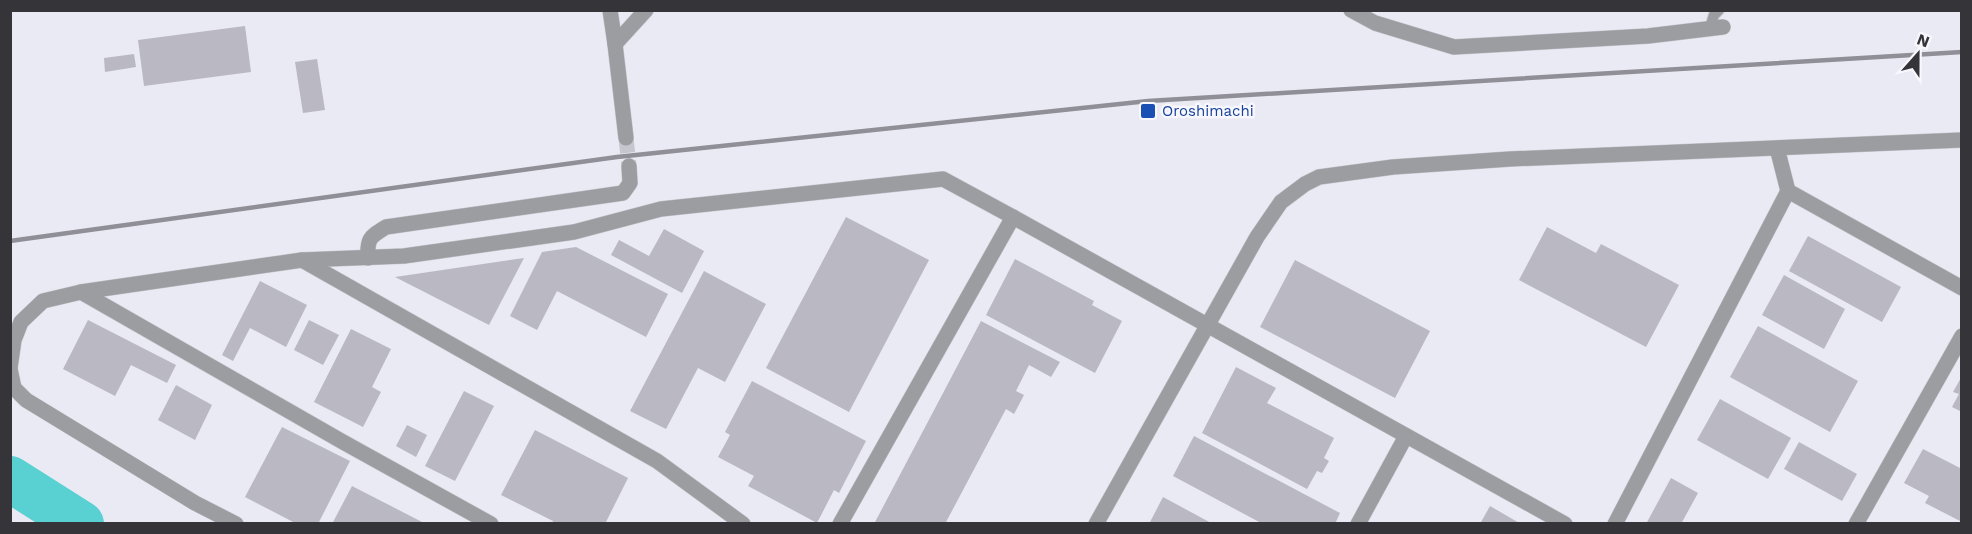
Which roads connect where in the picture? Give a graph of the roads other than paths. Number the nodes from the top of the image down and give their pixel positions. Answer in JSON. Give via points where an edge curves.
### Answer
{"nodes":[{"id":1,"x":610,"y":10,"type":"edge"},
{"id":2,"x":646,"y":10,"type":"edge"},
{"id":3,"x":1351,"y":10,"type":"edge"},
{"id":4,"x":1719,"y":10,"type":"edge"},
{"id":5,"x":1716,"y":28,"type":"joint"},
{"id":6,"x":615,"y":44,"type":"junction"},
{"id":7,"x":626,"y":138,"type":"tunnel mouth"},
{"id":8,"x":1962,"y":140,"type":"edge"},
{"id":9,"x":1777,"y":147,"type":"junction"},
{"id":10,"x":629,"y":166,"type":"tunnel mouth"},
{"id":11,"x":1788,"y":191,"type":"junction"},
{"id":12,"x":1013,"y":217,"type":"junction"},
{"id":13,"x":368,"y":258,"type":"junction"},
{"id":14,"x":302,"y":260,"type":"junction"},
{"id":15,"x":1962,"y":288,"type":"edge"},
{"id":16,"x":81,"y":292,"type":"junction"},
{"id":17,"x":1208,"y":326,"type":"junction"},
{"id":18,"x":1962,"y":336,"type":"edge"},
{"id":19,"x":10,"y":368,"type":"edge"},
{"id":20,"x":1406,"y":435,"type":"junction"},
{"id":21,"x":236,"y":524,"type":"edge"},
{"id":22,"x":491,"y":524,"type":"edge"},
{"id":23,"x":743,"y":524,"type":"edge"},
{"id":24,"x":840,"y":524,"type":"edge"},
{"id":25,"x":1096,"y":524,"type":"edge"},
{"id":26,"x":1358,"y":524,"type":"edge"},
{"id":27,"x":1565,"y":524,"type":"edge"},
{"id":28,"x":1615,"y":524,"type":"edge"},
{"id":29,"x":1856,"y":524,"type":"edge"}],
"edges":[{"from":1,"to":6,"type":"street"},
{"from":2,"to":6,"type":"street"},
{"from":3,"to":5,"type":"street","via":[[1375,23],[1454,47],[1648,36]]},
{"from":4,"to":5,"type":"lane","via":[[1714,15]]},
{"from":6,"to":7,"type":"street"},
{"from":8,"to":9,"type":"street"},
{"from":9,"to":11,"type":"street"},
{"from":9,"to":17,"type":"street","via":[[1510,159],[1318,177],[1281,202]]},
{"from":10,"to":13,"type":"street","via":[[630,183],[623,193],[386,227],[368,243]]},
{"from":11,"to":15,"type":"street"},
{"from":11,"to":28,"type":"street"},
{"from":12,"to":13,"type":"street","via":[[943,179],[661,209],[574,232]]},
{"from":12,"to":17,"type":"street"},
{"from":12,"to":24,"type":"street"},
{"from":13,"to":14,"type":"street"},
{"from":14,"to":16,"type":"street"},
{"from":14,"to":23,"type":"street","via":[[657,461]]},
{"from":16,"to":19,"type":"street","via":[[43,301],[21,322]]},
{"from":16,"to":22,"type":"street"},
{"from":17,"to":20,"type":"street"},
{"from":17,"to":25,"type":"street"},
{"from":18,"to":29,"type":"street"},
{"from":19,"to":21,"type":"street","via":[[14,388],[26,400]]},
{"from":20,"to":26,"type":"street"},
{"from":20,"to":27,"type":"street"}]}
